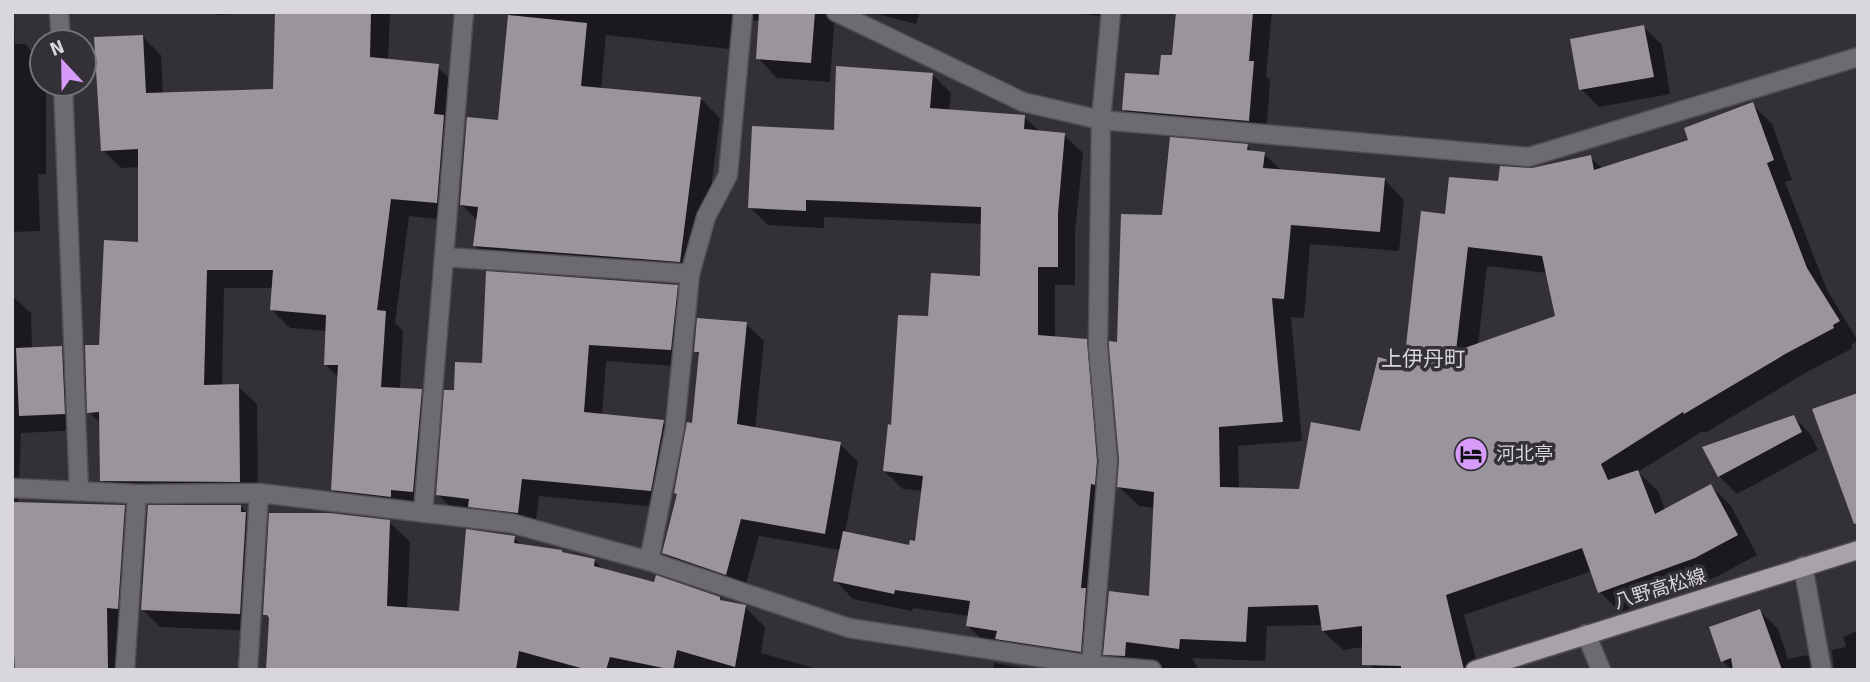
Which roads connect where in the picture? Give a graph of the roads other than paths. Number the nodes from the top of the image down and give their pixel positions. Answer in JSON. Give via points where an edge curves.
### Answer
{"nodes":[{"id":1,"x":464,"y":12,"type":"edge"},
{"id":2,"x":743,"y":12,"type":"edge"},
{"id":3,"x":836,"y":12,"type":"edge"},
{"id":4,"x":1111,"y":12,"type":"edge"},
{"id":5,"x":1858,"y":57,"type":"edge"},
{"id":6,"x":64,"y":98,"type":"edge"},
{"id":7,"x":1101,"y":120,"type":"junction"},
{"id":8,"x":444,"y":257,"type":"junction"},
{"id":9,"x":690,"y":274,"type":"junction"},
{"id":10,"x":12,"y":488,"type":"edge"},
{"id":11,"x":79,"y":491,"type":"junction"},
{"id":12,"x":137,"y":494,"type":"junction"},
{"id":13,"x":259,"y":494,"type":"junction"},
{"id":14,"x":423,"y":513,"type":"junction"},
{"id":15,"x":1858,"y":550,"type":"edge"},
{"id":16,"x":649,"y":561,"type":"junction"},
{"id":17,"x":1803,"y":566,"type":"junction"},
{"id":18,"x":1586,"y":634,"type":"junction"},
{"id":19,"x":1091,"y":665,"type":"junction"},
{"id":20,"x":125,"y":670,"type":"edge"},
{"id":21,"x":248,"y":670,"type":"edge"},
{"id":22,"x":1152,"y":670,"type":"edge"},
{"id":23,"x":1475,"y":670,"type":"edge"},
{"id":24,"x":1601,"y":670,"type":"edge"},
{"id":25,"x":1822,"y":670,"type":"edge"}],
"edges":[{"from":1,"to":8,"type":"street"},
{"from":2,"to":9,"type":"street","via":[[727,175],[706,217]]},
{"from":3,"to":7,"type":"street","via":[[1023,102]]},
{"from":4,"to":7,"type":"street"},
{"from":5,"to":7,"type":"street","via":[[1529,157]]},
{"from":6,"to":11,"type":"street"},
{"from":7,"to":19,"type":"street","via":[[1098,348],[1108,461]]},
{"from":8,"to":9,"type":"street"},
{"from":8,"to":14,"type":"street"},
{"from":9,"to":16,"type":"street","via":[[675,426]]},
{"from":10,"to":11,"type":"street"},
{"from":11,"to":12,"type":"street"},
{"from":12,"to":13,"type":"street"},
{"from":12,"to":20,"type":"street"},
{"from":13,"to":14,"type":"street"},
{"from":13,"to":21,"type":"street"},
{"from":14,"to":16,"type":"street","via":[[510,523]]},
{"from":15,"to":17,"type":"main road","name":"八野高松線"},
{"from":16,"to":19,"type":"street","via":[[849,628]]},
{"from":17,"to":18,"type":"main road","name":"八野高松線"},
{"from":17,"to":25,"type":"street"},
{"from":18,"to":23,"type":"main road","name":"八野高松線"},
{"from":18,"to":24,"type":"street"},
{"from":19,"to":22,"type":"street"}]}
